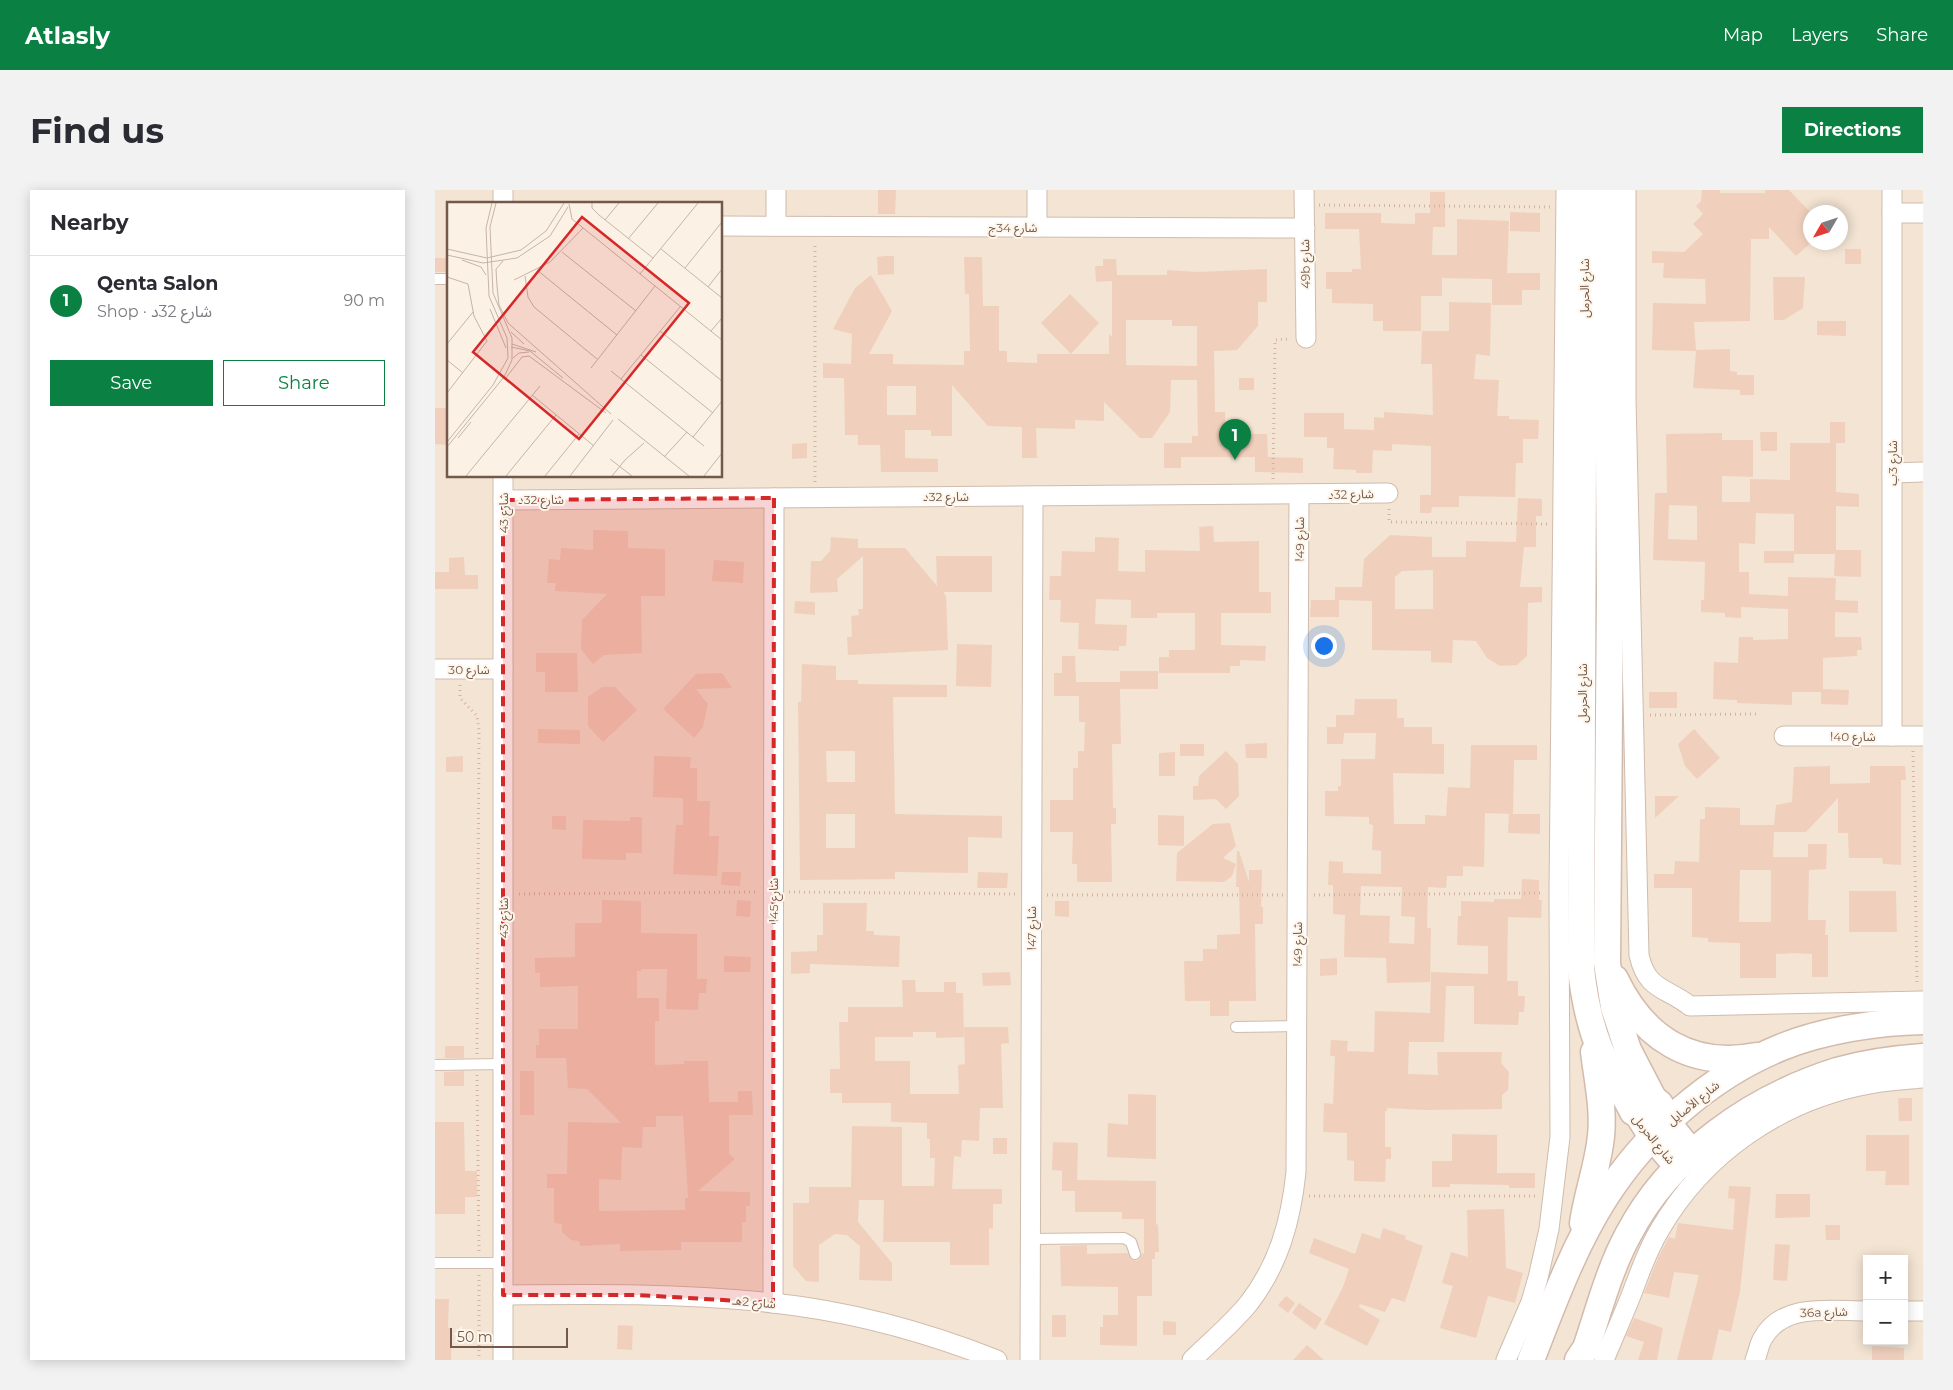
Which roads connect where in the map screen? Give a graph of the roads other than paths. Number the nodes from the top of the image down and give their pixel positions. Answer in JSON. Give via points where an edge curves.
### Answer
{"nodes":[{"id":1,"x":775,"y":190,"type":"edge"},
{"id":2,"x":1037,"y":190,"type":"edge"},
{"id":3,"x":1607,"y":190,"type":"edge"},
{"id":4,"x":1626,"y":190,"type":"edge"},
{"id":5,"x":1892,"y":190,"type":"edge"},
{"id":6,"x":1572,"y":196,"type":"edge"},
{"id":7,"x":1304,"y":197,"type":"edge"},
{"id":8,"x":1892,"y":213,"type":"junction"},
{"id":9,"x":1923,"y":213,"type":"edge"},
{"id":10,"x":723,"y":226,"type":"edge"},
{"id":11,"x":776,"y":226,"type":"junction"},
{"id":12,"x":1037,"y":227,"type":"junction"},
{"id":13,"x":1305,"y":228,"type":"junction"},
{"id":14,"x":1306,"y":338,"type":"road end"},
{"id":15,"x":1892,"y":472,"type":"junction"},
{"id":16,"x":1923,"y":472,"type":"edge"},
{"id":17,"x":503,"y":478,"type":"edge"},
{"id":18,"x":1388,"y":493,"type":"road end"},
{"id":19,"x":1299,"y":494,"type":"junction"},
{"id":20,"x":1033,"y":496,"type":"junction"},
{"id":21,"x":774,"y":498,"type":"junction"},
{"id":22,"x":503,"y":500,"type":"junction"},
{"id":23,"x":1630,"y":562,"type":"junction"},
{"id":24,"x":1610,"y":592,"type":"junction"},
{"id":25,"x":435,"y":669,"type":"edge"},
{"id":26,"x":503,"y":669,"type":"junction"},
{"id":27,"x":1784,"y":736,"type":"dead end"},
{"id":28,"x":1892,"y":736,"type":"junction"},
{"id":29,"x":1918,"y":736,"type":"edge"},
{"id":30,"x":1607,"y":963,"type":"junction"},
{"id":31,"x":1921,"y":1008,"type":"edge"},
{"id":32,"x":1590,"y":1022,"type":"junction"},
{"id":33,"x":1297,"y":1026,"type":"junction"},
{"id":34,"x":1236,"y":1027,"type":"dead end"},
{"id":35,"x":1845,"y":1029,"type":"junction"},
{"id":36,"x":1765,"y":1054,"type":"junction"},
{"id":37,"x":1923,"y":1057,"type":"edge"},
{"id":38,"x":503,"y":1064,"type":"junction"},
{"id":39,"x":435,"y":1065,"type":"edge"},
{"id":40,"x":1923,"y":1078,"type":"edge"},
{"id":41,"x":1673,"y":1145,"type":"junction"},
{"id":42,"x":1031,"y":1239,"type":"junction"},
{"id":43,"x":1580,"y":1245,"type":"junction"},
{"id":44,"x":1135,"y":1254,"type":"dead end"},
{"id":45,"x":435,"y":1263,"type":"edge"},
{"id":46,"x":503,"y":1263,"type":"junction"},
{"id":47,"x":503,"y":1295,"type":"junction"},
{"id":48,"x":773,"y":1303,"type":"junction"},
{"id":49,"x":1863,"y":1311,"type":"edge"},
{"id":50,"x":1908,"y":1311,"type":"edge"},
{"id":51,"x":1923,"y":1311,"type":"edge"},
{"id":52,"x":1590,"y":1356,"type":"edge"},
{"id":53,"x":503,"y":1360,"type":"edge"},
{"id":54,"x":997,"y":1360,"type":"edge"},
{"id":55,"x":1030,"y":1360,"type":"edge"},
{"id":56,"x":1192,"y":1360,"type":"edge"},
{"id":57,"x":1507,"y":1360,"type":"edge"},
{"id":58,"x":1531,"y":1360,"type":"edge"},
{"id":59,"x":1755,"y":1360,"type":"edge"}],
"edges":[{"from":1,"to":11,"type":"street"},
{"from":2,"to":12,"type":"street"},
{"from":3,"to":24,"type":"street","name":"شارع الحرمل"},
{"from":4,"to":23,"type":"street"},
{"from":5,"to":8,"type":"street","name":"شارع 3ب"},
{"from":6,"to":32,"type":"street","name":"شارع الحرمل","via":[[1580,942],[1584,996]]},
{"from":6,"to":57,"type":"street","via":[[1563,524],[1560,1137],[1544,1254],[1533,1294]]},
{"from":7,"to":13,"type":"street","name":"49b شارع"},
{"from":8,"to":9,"type":"street"},
{"from":8,"to":15,"type":"street","name":"شارع 3ب"},
{"from":10,"to":11,"type":"street","name":"شارع 34ج"},
{"from":11,"to":12,"type":"street","name":"شارع 34ج"},
{"from":12,"to":13,"type":"street","name":"شارع 34ج"},
{"from":13,"to":14,"type":"street","name":"49b شارع"},
{"from":15,"to":16,"type":"street"},
{"from":15,"to":28,"type":"street","name":"شارع 3ب"},
{"from":17,"to":22,"type":"street","name":"شارع 43"},
{"from":18,"to":19,"type":"street","name":"شارع 32د"},
{"from":19,"to":20,"type":"street","name":"شارع 32د"},
{"from":19,"to":33,"type":"street","name":"شارع 49ا"},
{"from":20,"to":21,"type":"street","name":"شارع 32د"},
{"from":20,"to":42,"type":"street","name":"شارع 47ا"},
{"from":21,"to":22,"type":"street","name":"شارع 32د"},
{"from":21,"to":48,"type":"street","name":"شارع 45ا"},
{"from":22,"to":26,"type":"street","name":"شارع 43"},
{"from":23,"to":24,"type":"street"},
{"from":23,"to":31,"type":"street","via":[[1639,955],[1651,982],[1690,1006]]},
{"from":24,"to":30,"type":"street","name":"شارع الحرمل"},
{"from":25,"to":26,"type":"street","name":"شارع 30"},
{"from":26,"to":38,"type":"street","name":"شارع 43"},
{"from":27,"to":28,"type":"street","name":"شارع 40ا"},
{"from":28,"to":29,"type":"street","name":"شارع 40ا"},
{"from":30,"to":36,"type":"street","via":[[1633,1010],[1663,1041],[1706,1057],[1726,1059]]},
{"from":30,"to":41,"type":"street","name":"شارع الحرمل","via":[[1614,1007],[1623,1036],[1641,1077],[1660,1104]]},
{"from":31,"to":35,"type":"street","name":"شارع الأصايل"},
{"from":32,"to":41,"type":"street","name":"شارع الحرمل","via":[[1608,1066],[1633,1112]]},
{"from":32,"to":43,"type":"street","via":[[1602,1124]]},
{"from":33,"to":34,"type":"lane"},
{"from":33,"to":56,"type":"street","name":"شارع 49ا","via":[[1296,1172],[1287,1228],[1279,1253],[1259,1289]]},
{"from":35,"to":36,"type":"street","name":"شارع الأصايل","via":[[1804,1039]]},
{"from":35,"to":41,"type":"street","via":[[1819,1048],[1768,1070],[1727,1096],[1699,1117]]},
{"from":36,"to":41,"type":"street","name":"شارع الأصايل","via":[[1704,1092]]},
{"from":37,"to":41,"type":"street","name":"شارع الأصايل","via":[[1866,1064],[1805,1082],[1741,1116]]},
{"from":38,"to":39,"type":"lane"},
{"from":38,"to":46,"type":"street","name":"شارع 43"},
{"from":40,"to":52,"type":"street","via":[[1870,1084],[1821,1097],[1754,1129],[1716,1159],[1683,1195],[1658,1231]]},
{"from":41,"to":43,"type":"street","name":"شارع الأصايل","via":[[1631,1160],[1603,1200]]},
{"from":41,"to":52,"type":"street","via":[[1627,1205],[1606,1244],[1585,1309],[1583,1329]]},
{"from":42,"to":44,"type":"lane","via":[[1124,1238],[1134,1246]]},
{"from":42,"to":55,"type":"street","name":"شارع 47ا"},
{"from":43,"to":58,"type":"street","name":"شارع الأصايل"},
{"from":45,"to":46,"type":"lane"},
{"from":46,"to":47,"type":"street","name":"شارع 43"},
{"from":47,"to":48,"type":"street","name":"شارع 2هـ","via":[[638,1295]]},
{"from":47,"to":53,"type":"street","name":"شارع 43"},
{"from":48,"to":54,"type":"street","name":"شارع 2هـ","via":[[861,1318]]},
{"from":49,"to":59,"type":"street","name":"36a شارع","via":[[1796,1312],[1773,1325],[1762,1340]]},
{"from":50,"to":51,"type":"street"}]}
